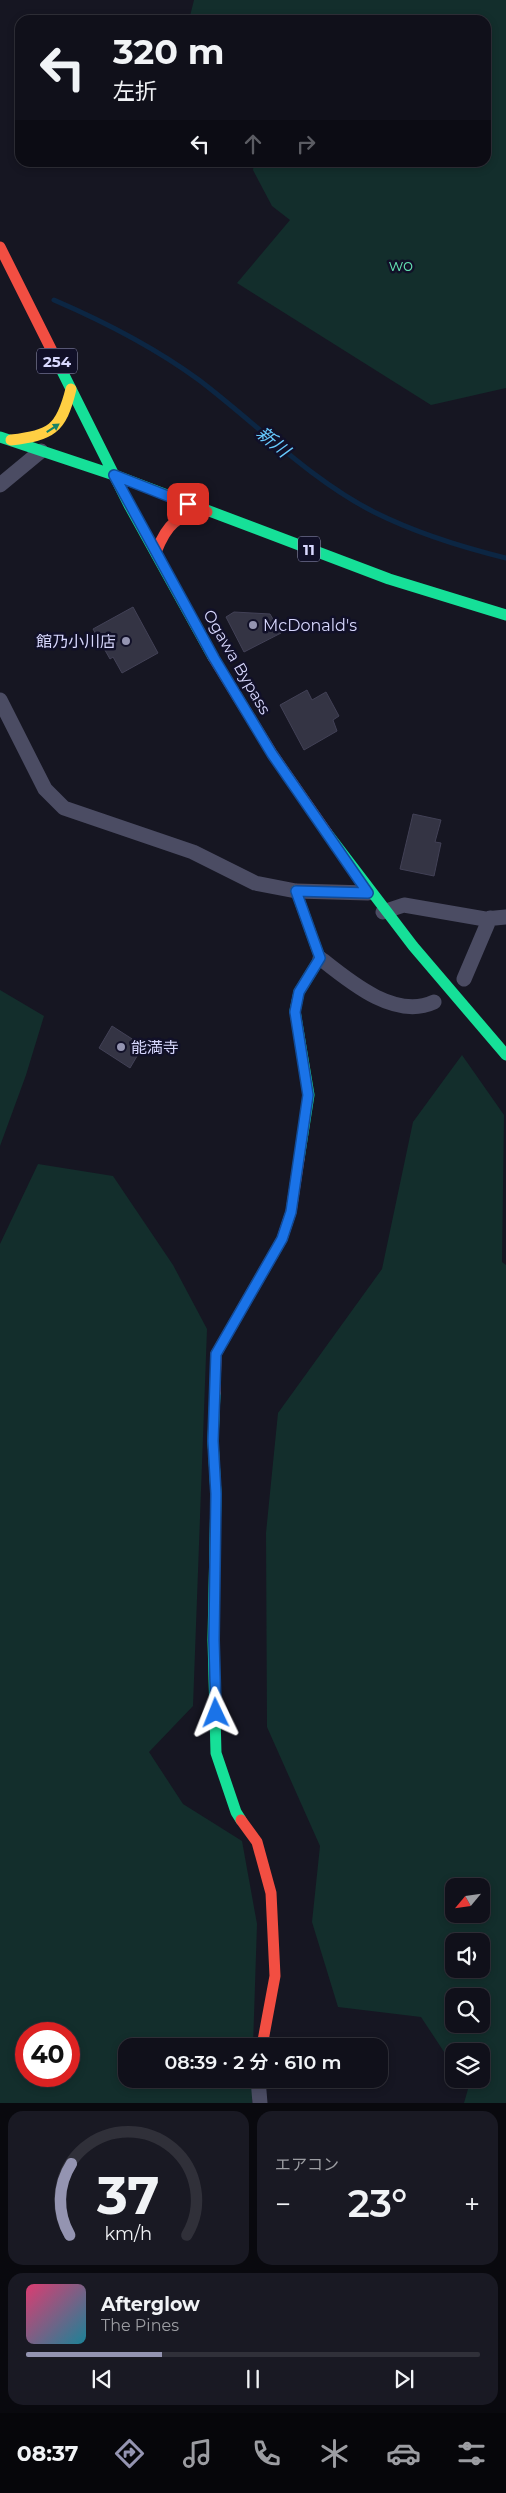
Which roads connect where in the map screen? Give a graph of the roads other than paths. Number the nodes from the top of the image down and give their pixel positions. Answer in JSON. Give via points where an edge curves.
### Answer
{"nodes":[{"id":1,"x":0,"y":247,"type":"edge"},
{"id":2,"x":71,"y":389,"type":"junction"},
{"id":3,"x":5,"y":438,"type":"edge"},
{"id":4,"x":41,"y":452,"type":"junction"},
{"id":5,"x":114,"y":475,"type":"junction"},
{"id":6,"x":0,"y":485,"type":"edge"},
{"id":7,"x":207,"y":512,"type":"junction"},
{"id":8,"x":156,"y":552,"type":"junction"},
{"id":9,"x":506,"y":615,"type":"edge"},
{"id":10,"x":0,"y":700,"type":"edge"},
{"id":11,"x":296,"y":891,"type":"junction"},
{"id":12,"x":368,"y":893,"type":"junction"},
{"id":13,"x":383,"y":912,"type":"junction"},
{"id":14,"x":506,"y":917,"type":"edge"},
{"id":15,"x":490,"y":918,"type":"junction"},
{"id":16,"x":320,"y":958,"type":"junction"},
{"id":17,"x":464,"y":979,"type":"dead end"},
{"id":18,"x":434,"y":1002,"type":"dead end"},
{"id":19,"x":506,"y":1055,"type":"edge"},
{"id":20,"x":263,"y":2038,"type":"edge"},
{"id":21,"x":259,"y":2088,"type":"edge"},
{"id":22,"x":260,"y":2103,"type":"edge"}],
"edges":[{"from":1,"to":2,"type":"main road","name":"Ogawa Bypass","number":"254"},
{"from":3,"to":2,"type":"main road","one_way":true,"via":[[36,437],[60,423],[66,414]]},
{"from":2,"to":5,"type":"main road","name":"Ogawa Bypass","number":"254"},
{"from":3,"to":4,"type":"main road","number":"11"},
{"from":4,"to":5,"type":"main road","number":"11"},
{"from":4,"to":6,"type":"street"},
{"from":5,"to":7,"type":"main road","number":"11"},
{"from":5,"to":8,"type":"main road","name":"Ogawa Bypass","number":"254"},
{"from":7,"to":8,"type":"main road","via":[[189,513],[175,520],[167,527]]},
{"from":7,"to":9,"type":"main road","number":"11","via":[[389,579]]},
{"from":8,"to":12,"type":"main road","name":"Ogawa Bypass","number":"254","via":[[272,754]]},
{"from":10,"to":11,"type":"street","via":[[45,789],[64,808],[193,852],[255,882]]},
{"from":11,"to":12,"type":"street"},
{"from":11,"to":16,"type":"main road"},
{"from":12,"to":13,"type":"main road","name":"Ogawa Bypass","number":"254"},
{"from":13,"to":15,"type":"street","via":[[404,905]]},
{"from":13,"to":19,"type":"main road","name":"Ogawa Bypass","number":"254"},
{"from":14,"to":15,"type":"street"},
{"from":15,"to":17,"type":"street"},
{"from":16,"to":18,"type":"street","via":[[346,978],[389,1002],[413,1008]]},
{"from":16,"to":20,"type":"main road","via":[[299,992],[295,1012],[308,1095],[291,1212],[282,1239],[216,1354],[213,1441],[216,1753],[236,1812],[257,1842],[270,1893],[275,1976]]},
{"from":21,"to":22,"type":"street"}]}
